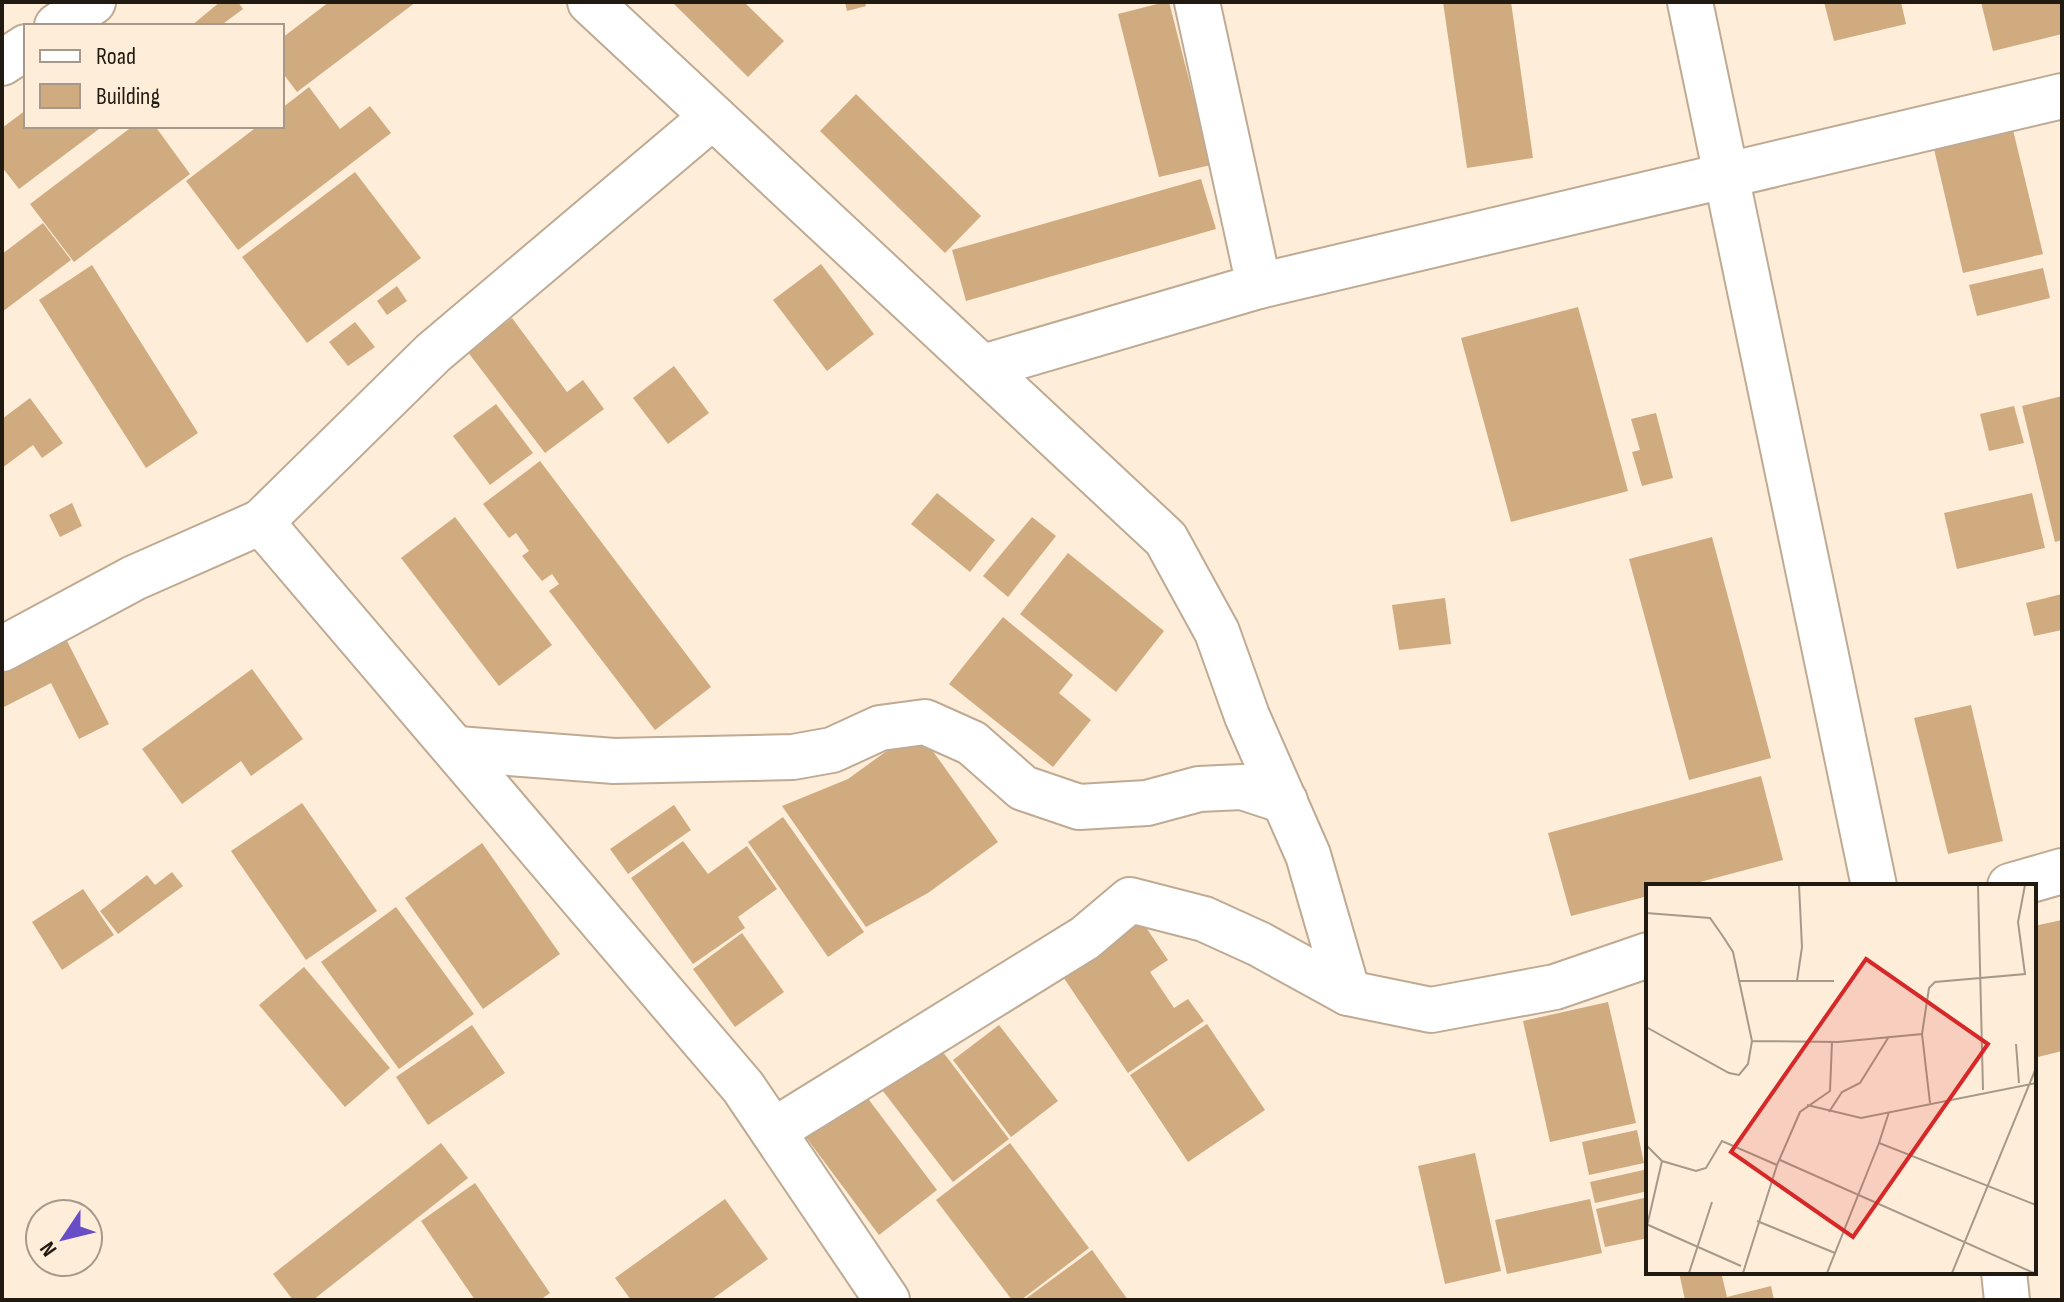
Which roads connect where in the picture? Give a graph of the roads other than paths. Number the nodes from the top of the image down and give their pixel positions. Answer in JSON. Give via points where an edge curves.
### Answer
{"nodes":[{"id":1,"x":93,"y":2,"type":"edge"},
{"id":2,"x":590,"y":2,"type":"edge"},
{"id":3,"x":1197,"y":2,"type":"edge"},
{"id":4,"x":1690,"y":2,"type":"edge"},
{"id":5,"x":60,"y":24,"type":"edge"},
{"id":6,"x":24,"y":48,"type":"edge"},
{"id":7,"x":2,"y":63,"type":"edge"},
{"id":8,"x":2062,"y":96,"type":"edge"},
{"id":9,"x":711,"y":118,"type":"junction"},
{"id":10,"x":1725,"y":178,"type":"junction"},
{"id":11,"x":1259,"y":286,"type":"junction"},
{"id":12,"x":983,"y":367,"type":"junction"},
{"id":13,"x":261,"y":522,"type":"junction"},
{"id":14,"x":2,"y":649,"type":"edge"},
{"id":15,"x":458,"y":749,"type":"junction"},
{"id":16,"x":1285,"y":801,"type":"junction"},
{"id":17,"x":2062,"y":871,"type":"edge"},
{"id":18,"x":1874,"y":884,"type":"edge"},
{"id":19,"x":2017,"y":884,"type":"edge"},
{"id":20,"x":1646,"y":956,"type":"edge"},
{"id":21,"x":1348,"y":993,"type":"junction"},
{"id":22,"x":773,"y":1131,"type":"junction"},
{"id":23,"x":2004,"y":1274,"type":"edge"},
{"id":24,"x":887,"y":1300,"type":"edge"},
{"id":25,"x":2007,"y":1300,"type":"edge"}],
"edges":[{"from":1,"to":5,"type":"street"},
{"from":2,"to":9,"type":"street"},
{"from":3,"to":11,"type":"street"},
{"from":4,"to":10,"type":"street"},
{"from":6,"to":7,"type":"street"},
{"from":8,"to":10,"type":"street"},
{"from":9,"to":12,"type":"street"},
{"from":9,"to":13,"type":"street","via":[[433,353]]},
{"from":10,"to":11,"type":"street"},
{"from":10,"to":18,"type":"street"},
{"from":11,"to":12,"type":"street"},
{"from":12,"to":16,"type":"street","via":[[1166,539],[1217,632]]},
{"from":13,"to":14,"type":"street","via":[[134,578]]},
{"from":13,"to":15,"type":"street"},
{"from":15,"to":16,"type":"street","via":[[614,761],[793,757],[832,750],[880,728],[925,722],[972,743],[1023,788],[1079,807],[1147,803],[1199,789],[1242,787]]},
{"from":15,"to":22,"type":"street","via":[[733,1075]]},
{"from":16,"to":21,"type":"street","via":[[1308,855]]},
{"from":17,"to":19,"type":"street"},
{"from":20,"to":21,"type":"street","via":[[1555,987],[1431,1010]]},
{"from":21,"to":22,"type":"street","via":[[1204,919],[1130,900],[1085,938]]},
{"from":22,"to":24,"type":"street"},
{"from":23,"to":25,"type":"street"}]}
